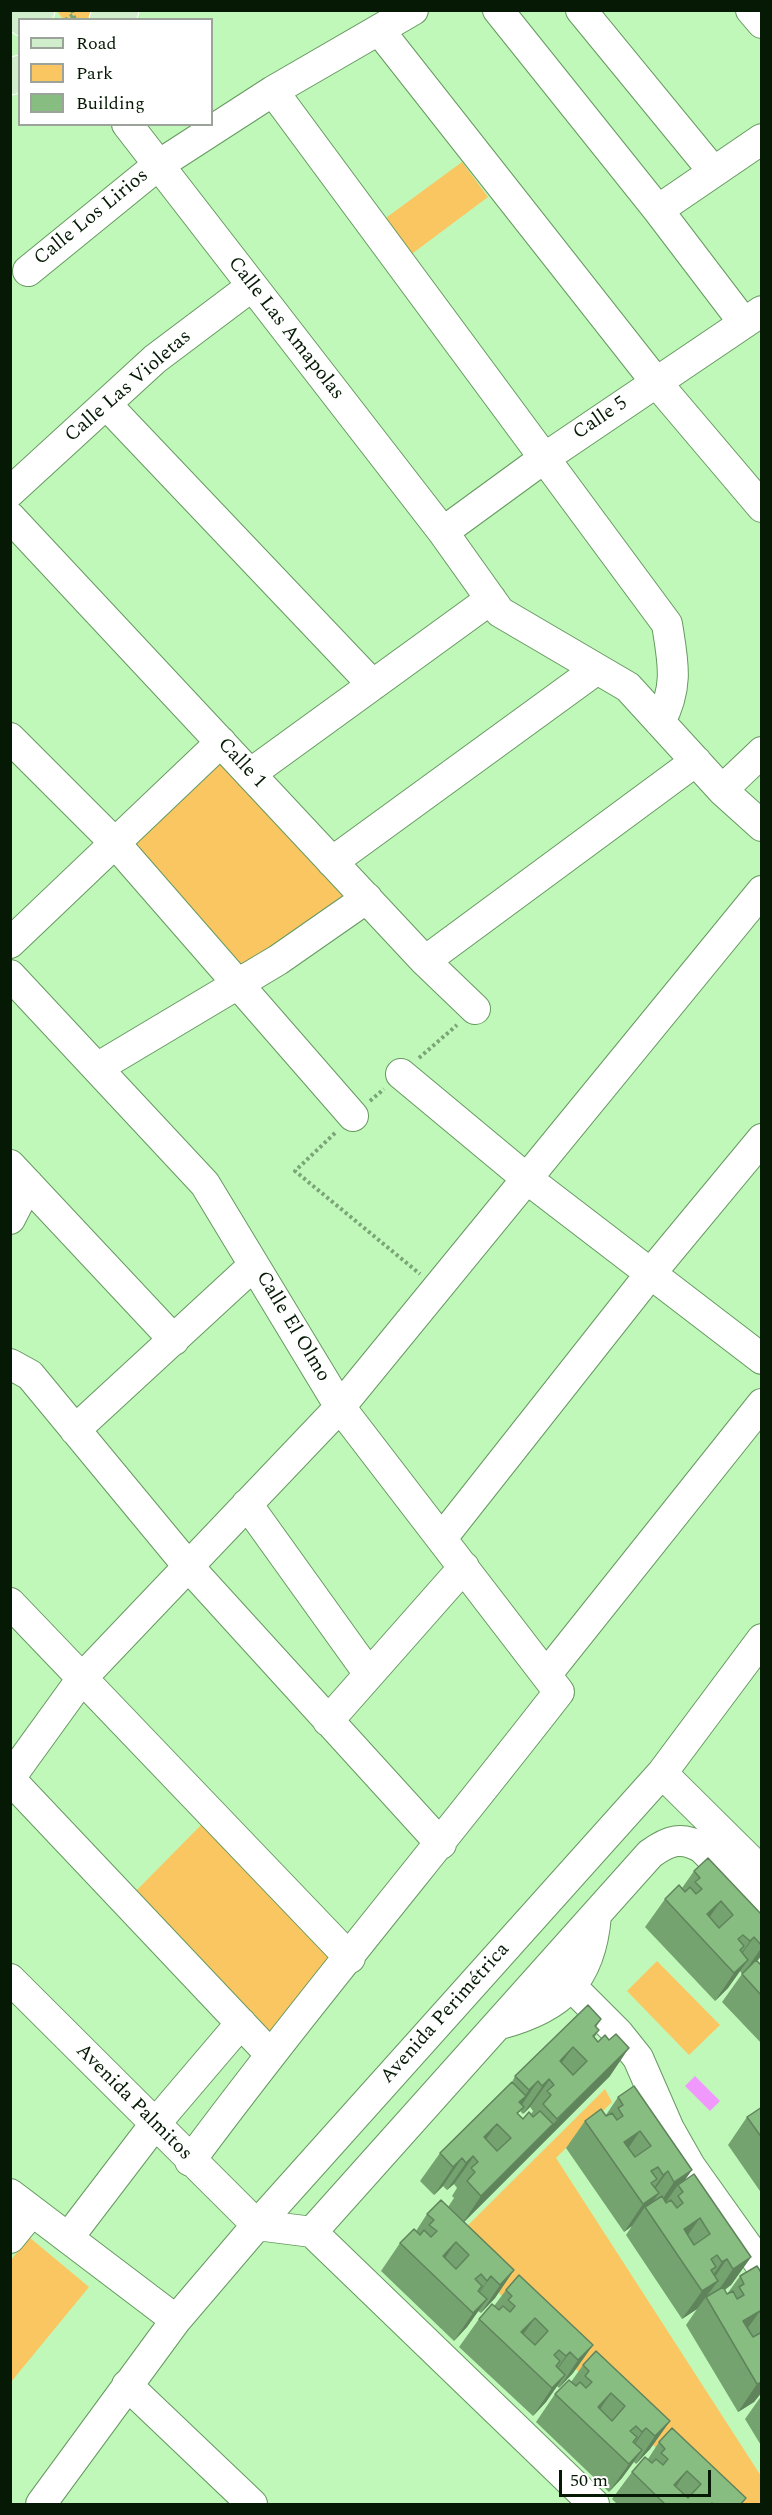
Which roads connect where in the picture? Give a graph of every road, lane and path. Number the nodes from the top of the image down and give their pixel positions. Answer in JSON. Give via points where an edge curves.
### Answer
{"nodes":[{"id":1,"x":122,"y":10,"type":"edge"},
{"id":2,"x":413,"y":10,"type":"edge"},
{"id":3,"x":498,"y":10,"type":"edge"},
{"id":4,"x":581,"y":10,"type":"edge"},
{"id":5,"x":751,"y":10,"type":"edge"},
{"id":6,"x":109,"y":18,"type":"edge"},
{"id":7,"x":762,"y":23,"type":"edge"},
{"id":8,"x":379,"y":30,"type":"junction"},
{"id":9,"x":273,"y":91,"type":"junction"},
{"id":10,"x":128,"y":126,"type":"edge"},
{"id":11,"x":762,"y":139,"type":"edge"},
{"id":12,"x":157,"y":166,"type":"junction"},
{"id":13,"x":713,"y":171,"type":"junction"},
{"id":14,"x":658,"y":210,"type":"junction"},
{"id":15,"x":28,"y":271,"type":"dead end"},
{"id":16,"x":252,"y":286,"type":"junction"},
{"id":17,"x":753,"y":317,"type":"edge"},
{"id":18,"x":656,"y":382,"type":"junction"},
{"id":19,"x":106,"y":404,"type":"junction"},
{"id":20,"x":543,"y":459,"type":"junction"},
{"id":21,"x":10,"y":492,"type":"edge"},
{"id":22,"x":762,"y":507,"type":"edge"},
{"id":23,"x":10,"y":517,"type":"edge"},
{"id":24,"x":443,"y":532,"type":"junction"},
{"id":25,"x":491,"y":599,"type":"junction"},
{"id":26,"x":597,"y":669,"type":"junction"},
{"id":27,"x":373,"y":685,"type":"junction"},
{"id":28,"x":660,"y":722,"type":"junction"},
{"id":29,"x":10,"y":738,"type":"edge"},
{"id":30,"x":220,"y":742,"type":"junction"},
{"id":31,"x":762,"y":752,"type":"edge"},
{"id":32,"x":696,"y":761,"type":"junction"},
{"id":33,"x":250,"y":774,"type":"junction"},
{"id":34,"x":722,"y":790,"type":"junction"},
{"id":35,"x":762,"y":826,"type":"edge"},
{"id":36,"x":115,"y":843,"type":"junction"},
{"id":37,"x":332,"y":862,"type":"junction"},
{"id":38,"x":762,"y":891,"type":"edge"},
{"id":39,"x":367,"y":898,"type":"junction"},
{"id":40,"x":10,"y":943,"type":"edge"},
{"id":41,"x":425,"y":961,"type":"junction"},
{"id":42,"x":10,"y":975,"type":"edge"},
{"id":43,"x":239,"y":983,"type":"junction"},
{"id":44,"x":475,"y":1009,"type":"dead end"},
{"id":45,"x":97,"y":1068,"type":"junction"},
{"id":46,"x":401,"y":1074,"type":"dead end"},
{"id":47,"x":352,"y":1116,"type":"dead end"},
{"id":48,"x":762,"y":1139,"type":"edge"},
{"id":49,"x":295,"y":1171,"type":"dead end"},
{"id":50,"x":19,"y":1175,"type":"edge"},
{"id":51,"x":526,"y":1178,"type":"junction"},
{"id":52,"x":10,"y":1219,"type":"edge"},
{"id":53,"x":254,"y":1265,"type":"junction"},
{"id":54,"x":651,"y":1273,"type":"junction"},
{"id":55,"x":437,"y":1288,"type":"junction"},
{"id":56,"x":174,"y":1340,"type":"junction"},
{"id":57,"x":762,"y":1359,"type":"edge"},
{"id":58,"x":10,"y":1364,"type":"edge"},
{"id":59,"x":762,"y":1404,"type":"edge"},
{"id":60,"x":340,"y":1407,"type":"junction"},
{"id":61,"x":75,"y":1430,"type":"junction"},
{"id":62,"x":248,"y":1504,"type":"junction"},
{"id":63,"x":442,"y":1538,"type":"junction"},
{"id":64,"x":188,"y":1566,"type":"junction"},
{"id":65,"x":464,"y":1567,"type":"junction"},
{"id":66,"x":10,"y":1604,"type":"edge"},
{"id":67,"x":758,"y":1652,"type":"edge"},
{"id":68,"x":369,"y":1674,"type":"junction"},
{"id":69,"x":83,"y":1677,"type":"junction"},
{"id":70,"x":552,"y":1684,"type":"junction"},
{"id":71,"x":328,"y":1720,"type":"junction"},
{"id":72,"x":662,"y":1773,"type":"junction"},
{"id":73,"x":10,"y":1779,"type":"edge"},
{"id":74,"x":441,"y":1844,"type":"junction"},
{"id":75,"x":762,"y":1872,"type":"edge"},
{"id":76,"x":762,"y":1907,"type":"edge"},
{"id":77,"x":596,"y":1915,"type":"junction"},
{"id":78,"x":350,"y":1958,"type":"junction"},
{"id":79,"x":10,"y":1979,"type":"edge"},
{"id":80,"x":571,"y":1986,"type":"junction"},
{"id":81,"x":241,"y":2023,"type":"junction"},
{"id":82,"x":498,"y":2024,"type":"junction"},
{"id":83,"x":270,"y":2054,"type":"junction"},
{"id":84,"x":155,"y":2124,"type":"junction"},
{"id":85,"x":190,"y":2161,"type":"junction"},
{"id":86,"x":21,"y":2202,"type":"edge"},
{"id":87,"x":257,"y":2225,"type":"junction"},
{"id":88,"x":312,"y":2232,"type":"junction"},
{"id":89,"x":10,"y":2238,"type":"edge"},
{"id":90,"x":68,"y":2238,"type":"junction"},
{"id":91,"x":762,"y":2267,"type":"edge"},
{"id":92,"x":176,"y":2320,"type":"junction"},
{"id":93,"x":127,"y":2385,"type":"junction"},
{"id":94,"x":41,"y":2505,"type":"edge"},
{"id":95,"x":252,"y":2505,"type":"edge"},
{"id":96,"x":594,"y":2505,"type":"edge"}],
"edges":[{"from":1,"to":6,"type":"main road"},
{"from":2,"to":8,"type":"street","name":"Calle Los Lirios"},
{"from":3,"to":14,"type":"street"},
{"from":4,"to":13,"type":"street"},
{"from":5,"to":7,"type":"street"},
{"from":8,"to":9,"type":"street","name":"Calle Los Lirios"},
{"from":8,"to":18,"type":"street"},
{"from":9,"to":12,"type":"street","name":"Calle Los Lirios"},
{"from":9,"to":20,"type":"street"},
{"from":10,"to":12,"type":"street","name":"Calle Las Amapolas"},
{"from":11,"to":13,"type":"street"},
{"from":12,"to":15,"type":"street","name":"Calle Los Lirios"},
{"from":12,"to":16,"type":"street","name":"Calle Las Amapolas"},
{"from":13,"to":14,"type":"street"},
{"from":14,"to":17,"type":"street"},
{"from":16,"to":19,"type":"street","name":"Calle Las Violetas","via":[[155,359]]},
{"from":16,"to":24,"type":"street","name":"Calle Las Amapolas"},
{"from":17,"to":18,"type":"street","name":"Calle 5"},
{"from":18,"to":20,"type":"street","name":"Calle 5"},
{"from":18,"to":22,"type":"street"},
{"from":19,"to":21,"type":"street","name":"Calle Las Violetas"},
{"from":19,"to":27,"type":"street"},
{"from":20,"to":24,"type":"street","name":"Calle 5"},
{"from":20,"to":28,"type":"street","via":[[667,624],[674,680]]},
{"from":23,"to":30,"type":"street","name":"Calle 1"},
{"from":24,"to":25,"type":"street","name":"Calle Las Amapolas"},
{"from":25,"to":26,"type":"street","name":"Calle Las Amapolas","via":[[500,612]]},
{"from":25,"to":27,"type":"street"},
{"from":26,"to":28,"type":"street","name":"Calle Las Amapolas","via":[[628,687]]},
{"from":26,"to":37,"type":"street"},
{"from":27,"to":33,"type":"street"},
{"from":28,"to":32,"type":"street","name":"Calle Las Amapolas"},
{"from":29,"to":36,"type":"street"},
{"from":30,"to":33,"type":"street","name":"Calle 1"},
{"from":30,"to":36,"type":"street"},
{"from":31,"to":34,"type":"street"},
{"from":32,"to":34,"type":"street","name":"Calle Las Amapolas"},
{"from":32,"to":41,"type":"street"},
{"from":33,"to":37,"type":"street","name":"Calle 1"},
{"from":34,"to":35,"type":"street","name":"Calle Las Amapolas"},
{"from":36,"to":40,"type":"street"},
{"from":36,"to":43,"type":"street"},
{"from":37,"to":39,"type":"street","name":"Calle 1"},
{"from":38,"to":51,"type":"street"},
{"from":39,"to":41,"type":"street","name":"Calle 1"},
{"from":39,"to":43,"type":"street"},
{"from":41,"to":44,"type":"street","name":"Calle 1"},
{"from":42,"to":45,"type":"street","name":"Calle El Olmo"},
{"from":43,"to":45,"type":"street"},
{"from":43,"to":47,"type":"street"},
{"from":45,"to":53,"type":"street","name":"Calle El Olmo","via":[[205,1184]]},
{"from":46,"to":51,"type":"street"},
{"from":48,"to":54,"type":"street"},
{"from":49,"to":55,"type":"path"},
{"from":50,"to":52,"type":"street"},
{"from":50,"to":56,"type":"street"},
{"from":51,"to":54,"type":"street"},
{"from":51,"to":55,"type":"street"},
{"from":53,"to":56,"type":"street"},
{"from":53,"to":60,"type":"street","name":"Calle El Olmo"},
{"from":54,"to":57,"type":"street"},
{"from":54,"to":63,"type":"street"},
{"from":55,"to":60,"type":"street"},
{"from":56,"to":61,"type":"street"},
{"from":58,"to":61,"type":"street","via":[[30,1375]]},
{"from":59,"to":70,"type":"street"},
{"from":60,"to":62,"type":"street"},
{"from":60,"to":63,"type":"street","name":"Calle El Olmo"},
{"from":61,"to":64,"type":"street"},
{"from":62,"to":64,"type":"street"},
{"from":62,"to":68,"type":"street"},
{"from":63,"to":65,"type":"street","name":"Calle El Olmo"},
{"from":64,"to":69,"type":"street"},
{"from":64,"to":71,"type":"street"},
{"from":65,"to":68,"type":"street"},
{"from":65,"to":70,"type":"street","name":"Calle El Olmo"},
{"from":66,"to":69,"type":"street"},
{"from":67,"to":72,"type":"street","name":"Avenida Perimétrica"},
{"from":68,"to":71,"type":"street"},
{"from":69,"to":73,"type":"street"},
{"from":69,"to":78,"type":"street"},
{"from":70,"to":74,"type":"street"},
{"from":71,"to":74,"type":"street"},
{"from":72,"to":75,"type":"street"},
{"from":72,"to":87,"type":"street","name":"Avenida Perimétrica"},
{"from":73,"to":81,"type":"street"},
{"from":74,"to":78,"type":"street"},
{"from":76,"to":77,"type":"street","via":[[702,1848],[676,1839],[651,1854]]},
{"from":77,"to":80,"type":"street","via":[[594,1941]]},
{"from":77,"to":82,"type":"street"},
{"from":78,"to":83,"type":"street"},
{"from":79,"to":84,"type":"street","name":"Avenida Palmitos"},
{"from":80,"to":82,"type":"street","via":[[528,2017]]},
{"from":80,"to":91,"type":"street","via":[[638,2058],[690,2166]]},
{"from":81,"to":83,"type":"street"},
{"from":81,"to":84,"type":"street"},
{"from":82,"to":88,"type":"street"},
{"from":83,"to":85,"type":"street"},
{"from":84,"to":85,"type":"street","name":"Avenida Palmitos"},
{"from":84,"to":90,"type":"street"},
{"from":85,"to":87,"type":"street","name":"Avenida Palmitos"},
{"from":86,"to":89,"type":"street"},
{"from":86,"to":90,"type":"street"},
{"from":87,"to":88,"type":"street"},
{"from":87,"to":92,"type":"street","name":"Avenida Perimétrica"},
{"from":88,"to":96,"type":"street"},
{"from":90,"to":92,"type":"street"},
{"from":92,"to":93,"type":"street","name":"Avenida Perimétrica"},
{"from":93,"to":94,"type":"street","name":"Avenida Perimétrica"},
{"from":93,"to":95,"type":"street"}]}
